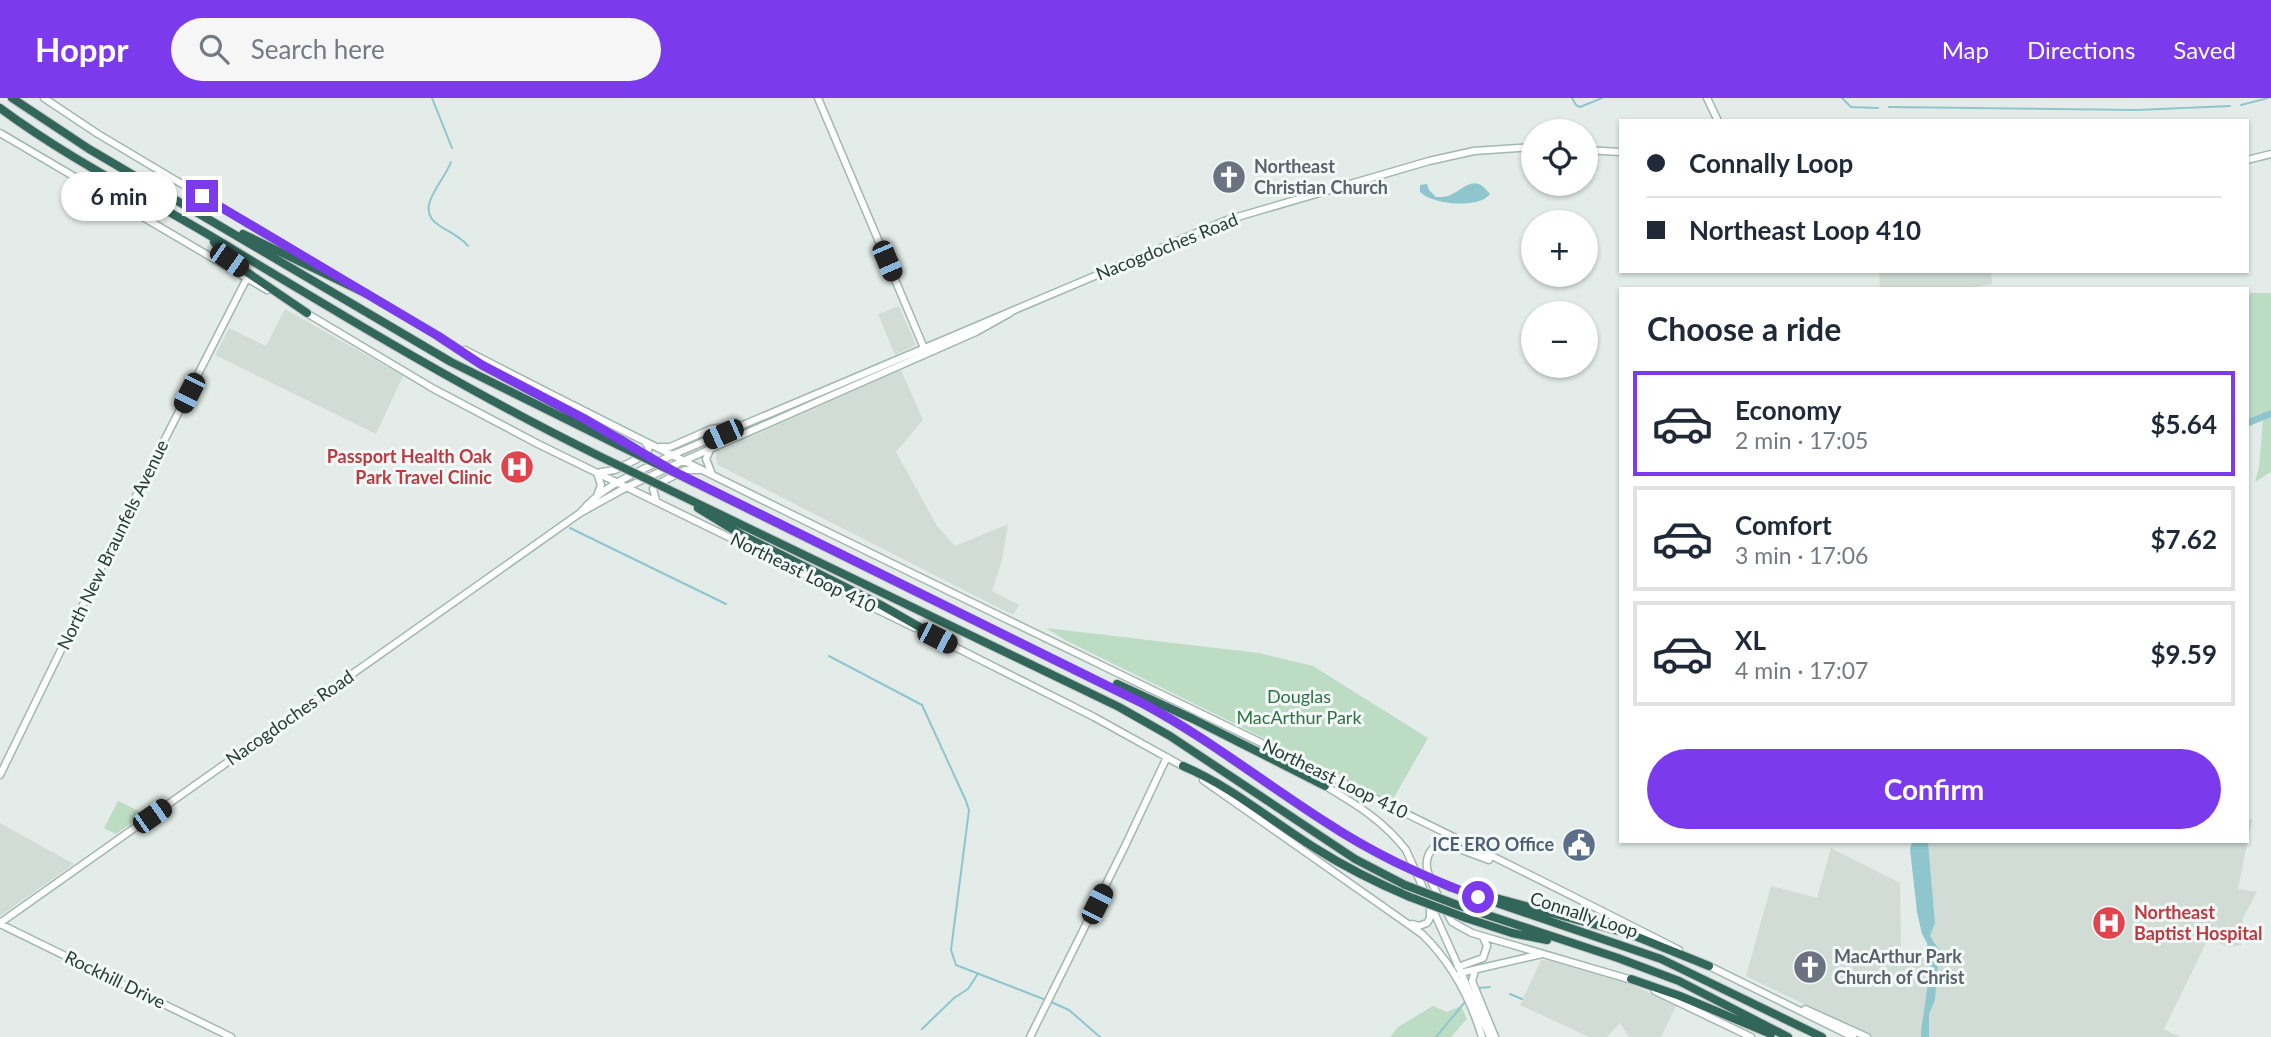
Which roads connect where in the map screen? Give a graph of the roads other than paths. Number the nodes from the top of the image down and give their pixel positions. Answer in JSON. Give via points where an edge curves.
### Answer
{"nodes":[{"id":1,"x":13,"y":98,"type":"edge"},
{"id":2,"x":44,"y":98,"type":"edge"},
{"id":3,"x":818,"y":98,"type":"edge"},
{"id":4,"x":1707,"y":98,"type":"edge"},
{"id":5,"x":0,"y":108,"type":"edge"},
{"id":6,"x":1717,"y":119,"type":"edge"},
{"id":7,"x":0,"y":133,"type":"edge"},
{"id":8,"x":1521,"y":147,"type":"edge"},
{"id":9,"x":1598,"y":151,"type":"edge"},
{"id":10,"x":1619,"y":152,"type":"edge"},
{"id":11,"x":2271,"y":154,"type":"edge"},
{"id":12,"x":2249,"y":160,"type":"edge"},
{"id":13,"x":190,"y":208,"type":"junction"},
{"id":14,"x":208,"y":235,"type":"junction"},
{"id":15,"x":247,"y":278,"type":"junction"},
{"id":16,"x":367,"y":294,"type":"junction"},
{"id":17,"x":307,"y":313,"type":"junction"},
{"id":18,"x":1010,"y":313,"type":"junction"},
{"id":19,"x":438,"y":336,"type":"junction"},
{"id":20,"x":923,"y":348,"type":"junction"},
{"id":21,"x":743,"y":425,"type":"junction"},
{"id":22,"x":643,"y":439,"type":"junction"},
{"id":23,"x":620,"y":443,"type":"junction"},
{"id":24,"x":658,"y":447,"type":"junction"},
{"id":25,"x":712,"y":448,"type":"junction"},
{"id":26,"x":672,"y":455,"type":"junction"},
{"id":27,"x":683,"y":461,"type":"junction"},
{"id":28,"x":704,"y":471,"type":"junction"},
{"id":29,"x":596,"y":472,"type":"junction"},
{"id":30,"x":712,"y":474,"type":"junction"},
{"id":31,"x":618,"y":482,"type":"junction"},
{"id":32,"x":627,"y":487,"type":"junction"},
{"id":33,"x":682,"y":496,"type":"junction"},
{"id":34,"x":597,"y":497,"type":"junction"},
{"id":35,"x":657,"y":501,"type":"junction"},
{"id":36,"x":580,"y":513,"type":"junction"},
{"id":37,"x":937,"y":638,"type":"junction"},
{"id":38,"x":1052,"y":657,"type":"junction"},
{"id":39,"x":1225,"y":724,"type":"junction"},
{"id":40,"x":1167,"y":757,"type":"junction"},
{"id":41,"x":1183,"y":766,"type":"junction"},
{"id":42,"x":0,"y":775,"type":"edge"},
{"id":43,"x":1325,"y":786,"type":"junction"},
{"id":44,"x":1516,"y":869,"type":"junction"},
{"id":45,"x":1450,"y":887,"type":"junction"},
{"id":46,"x":1429,"y":900,"type":"junction"},
{"id":47,"x":0,"y":923,"type":"edge"},
{"id":48,"x":1407,"y":923,"type":"junction"},
{"id":49,"x":1483,"y":937,"type":"junction"},
{"id":50,"x":1586,"y":947,"type":"junction"},
{"id":51,"x":1544,"y":953,"type":"junction"},
{"id":52,"x":1709,"y":966,"type":"junction"},
{"id":53,"x":1457,"y":971,"type":"junction"},
{"id":54,"x":1475,"y":971,"type":"junction"},
{"id":55,"x":1630,"y":979,"type":"junction"},
{"id":56,"x":1782,"y":1000,"type":"junction"},
{"id":57,"x":231,"y":1037,"type":"edge"},
{"id":58,"x":1030,"y":1037,"type":"edge"},
{"id":59,"x":1482,"y":1037,"type":"edge"},
{"id":60,"x":1490,"y":1037,"type":"edge"},
{"id":61,"x":1496,"y":1037,"type":"edge"},
{"id":62,"x":1751,"y":1037,"type":"edge"},
{"id":63,"x":1780,"y":1037,"type":"edge"},
{"id":64,"x":1787,"y":1037,"type":"edge"},
{"id":65,"x":1822,"y":1037,"type":"edge"},
{"id":66,"x":1853,"y":1037,"type":"edge"},
{"id":67,"x":1867,"y":1037,"type":"edge"}],
"edges":[{"from":1,"to":13,"type":"highway","name":"Connally Loop"},
{"from":2,"to":16,"type":"main road","name":"Northeast Loop 410"},
{"from":3,"to":20,"type":"main road"},
{"from":4,"to":6,"type":"main road"},
{"from":5,"to":14,"type":"highway","name":"Connally Loop","via":[[89,168]]},
{"from":7,"to":15,"type":"main road","name":"Northeast Loop 410"},
{"from":8,"to":18,"type":"main road","name":"Nacogdoches Road","via":[[1429,161],[1227,220]]},
{"from":9,"to":10,"type":"main road"},
{"from":11,"to":12,"type":"main road"},
{"from":13,"to":16,"type":"highway"},
{"from":13,"to":23,"type":"highway","name":"Connally Loop","via":[[452,362]]},
{"from":14,"to":17,"type":"highway","via":[[229,260]]},
{"from":14,"to":33,"type":"highway","name":"Connally Loop","bridge":true,"via":[[490,401]]},
{"from":15,"to":17,"type":"main road","name":"Northeast Loop 410"},
{"from":15,"to":42,"type":"main road","name":"North New Braunfels Avenue"},
{"from":16,"to":19,"type":"main road","name":"Northeast Loop 410"},
{"from":17,"to":29,"type":"main road","name":"Northeast Loop 410","via":[[434,389]]},
{"from":18,"to":20,"type":"main road","name":"Nacogdoches Road"},
{"from":18,"to":25,"type":"main road","name":"Nacogdoches Road"},
{"from":19,"to":22,"type":"main road","name":"Northeast Loop 410"},
{"from":19,"to":23,"type":"highway"},
{"from":20,"to":21,"type":"main road","name":"Nacogdoches Road"},
{"from":21,"to":24,"type":"main road","via":[[711,429],[670,447]]},
{"from":21,"to":26,"type":"main road","name":"Nacogdoches Road"},
{"from":22,"to":24,"type":"main road","name":"Northeast Loop 410"},
{"from":22,"to":29,"type":"main road","via":[[649,447],[647,454],[615,470]]},
{"from":23,"to":38,"type":"highway","name":"Connally Loop","bridge":true},
{"from":24,"to":26,"type":"main road","name":"Northeast Loop 410"},
{"from":25,"to":27,"type":"main road","name":"Nacogdoches Road"},
{"from":25,"to":30,"type":"main road","via":[[706,459]]},
{"from":26,"to":27,"type":"main road","name":"Northeast Loop 410"},
{"from":26,"to":31,"type":"main road","name":"Nacogdoches Road"},
{"from":27,"to":28,"type":"main road","name":"Northeast Loop 410"},
{"from":27,"to":32,"type":"main road","name":"Nacogdoches Road"},
{"from":28,"to":30,"type":"main road","name":"Northeast Loop 410"},
{"from":28,"to":35,"type":"main road","via":[[684,470],[656,485]]},
{"from":29,"to":31,"type":"main road","name":"Northeast Loop 410"},
{"from":29,"to":34,"type":"main road","via":[[601,484]]},
{"from":30,"to":39,"type":"main road","name":"Northeast Loop 410"},
{"from":31,"to":32,"type":"main road","name":"Northeast Loop 410"},
{"from":31,"to":34,"type":"main road","name":"Nacogdoches Road"},
{"from":32,"to":35,"type":"main road","name":"Northeast Loop 410"},
{"from":32,"to":36,"type":"main road","name":"Nacogdoches Road"},
{"from":33,"to":37,"type":"highway","via":[[742,535]]},
{"from":33,"to":50,"type":"highway","name":"Connally Loop","bridge":true,"via":[[1119,707],[1354,859],[1405,885]]},
{"from":34,"to":36,"type":"main road","name":"Nacogdoches Road"},
{"from":35,"to":37,"type":"main road","name":"Northeast Loop 410"},
{"from":36,"to":47,"type":"main road","name":"Nacogdoches Road"},
{"from":37,"to":40,"type":"main road","name":"Northeast Loop 410"},
{"from":38,"to":43,"type":"highway","via":[[1193,719]]},
{"from":38,"to":45,"type":"highway","name":"Connally Loop","bridge":true,"via":[[1180,723],[1323,821]]},
{"from":39,"to":43,"type":"main road"},
{"from":39,"to":44,"type":"main road","name":"Northeast Loop 410"},
{"from":40,"to":41,"type":"main road","name":"Northeast Loop 410"},
{"from":40,"to":58,"type":"main road"},
{"from":41,"to":48,"type":"main road","name":"Northeast Loop 410"},
{"from":41,"to":50,"type":"highway","bridge":true,"via":[[1231,790],[1313,848],[1410,897],[1512,933]]},
{"from":43,"to":46,"type":"main road","via":[[1393,833]]},
{"from":44,"to":49,"type":"main road","via":[[1448,845],[1435,846],[1425,859],[1452,922]]},
{"from":44,"to":52,"type":"main road","name":"Northeast Loop 410"},
{"from":45,"to":52,"type":"highway","via":[[1602,926]]},
{"from":45,"to":65,"type":"highway","name":"Connally Loop","via":[[1661,959]]},
{"from":46,"to":48,"type":"main road","via":[[1427,923]]},
{"from":46,"to":53,"type":"main road"},
{"from":47,"to":57,"type":"main road","name":"Rockhill Drive"},
{"from":48,"to":53,"type":"main road","name":"Northeast Loop 410"},
{"from":49,"to":51,"type":"main road"},
{"from":49,"to":53,"type":"main road","via":[[1487,946],[1483,958]]},
{"from":50,"to":64,"type":"highway","name":"Connally Loop","via":[[1679,981]]},
{"from":51,"to":54,"type":"main road"},
{"from":51,"to":55,"type":"main road"},
{"from":52,"to":56,"type":"main road","name":"Northeast Loop 410"},
{"from":53,"to":54,"type":"main road"},
{"from":53,"to":59,"type":"main road"},
{"from":53,"to":60,"type":"main road"},
{"from":54,"to":61,"type":"main road","via":[[1472,981]]},
{"from":55,"to":62,"type":"main road"},
{"from":55,"to":63,"type":"highway"},
{"from":56,"to":66,"type":"main road","name":"Northeast Loop 410"},
{"from":56,"to":67,"type":"main road"}]}
